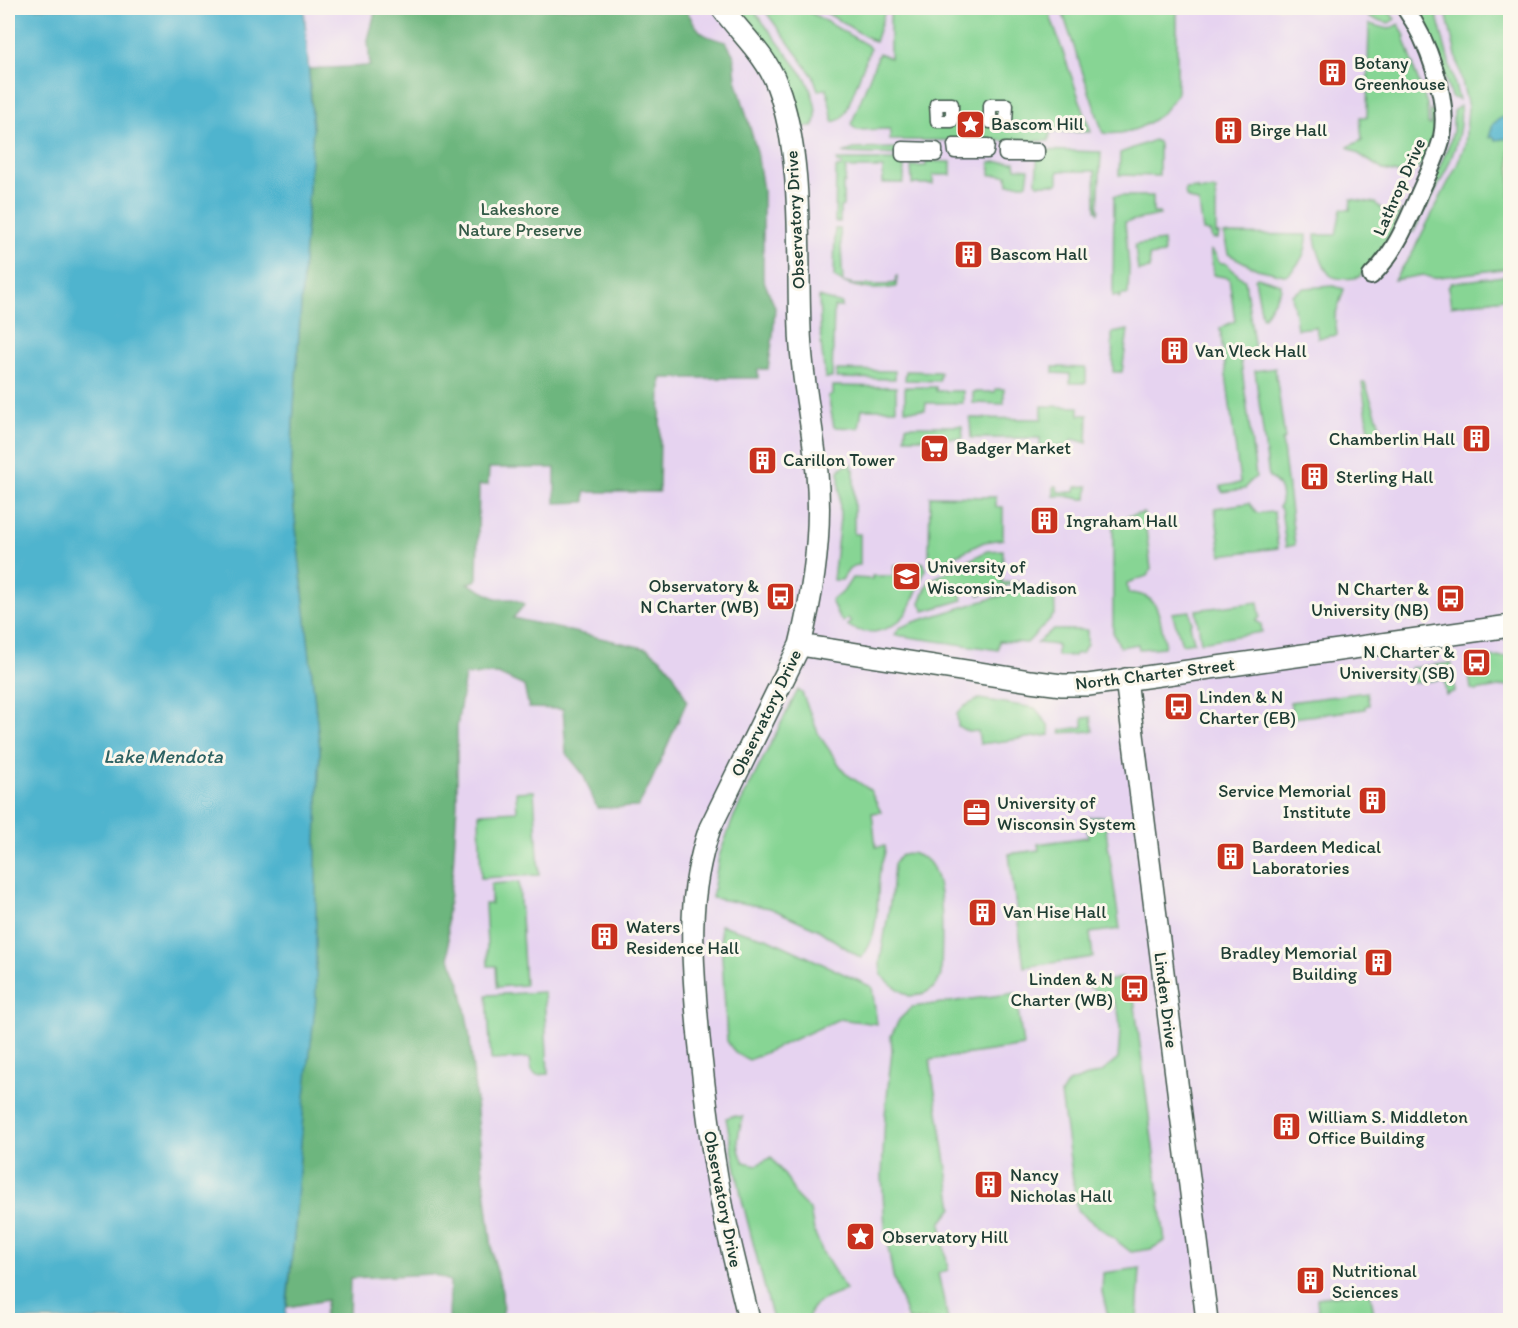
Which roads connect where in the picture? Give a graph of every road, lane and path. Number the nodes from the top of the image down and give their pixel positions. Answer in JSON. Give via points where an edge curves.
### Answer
{"nodes":[{"id":1,"x":722,"y":8,"type":"edge"},
{"id":2,"x":1405,"y":8,"type":"edge"},
{"id":3,"x":1371,"y":276,"type":"dead end"},
{"id":4,"x":1510,"y":626,"type":"edge"},
{"id":5,"x":801,"y":645,"type":"junction"},
{"id":6,"x":1126,"y":679,"type":"junction"},
{"id":7,"x":750,"y":1320,"type":"edge"},
{"id":8,"x":1207,"y":1320,"type":"edge"}],
"edges":[{"from":1,"to":5,"type":"street","name":"Observatory Drive","via":[[777,82],[794,165],[801,350],[819,515],[812,589]]},
{"from":2,"to":3,"type":"street","name":"Lathrop Drive","via":[[1413,18],[1438,82],[1444,124],[1441,141],[1407,222],[1389,256]]},
{"from":4,"to":6,"type":"street","name":"North Charter Street"},
{"from":5,"to":6,"type":"street","name":"North Charter Street","via":[[1062,685]]},
{"from":5,"to":7,"type":"street","name":"Observatory Drive","via":[[710,828],[701,853],[692,906],[706,1112],[724,1216]]},
{"from":6,"to":8,"type":"street","name":"Linden Drive"}]}
